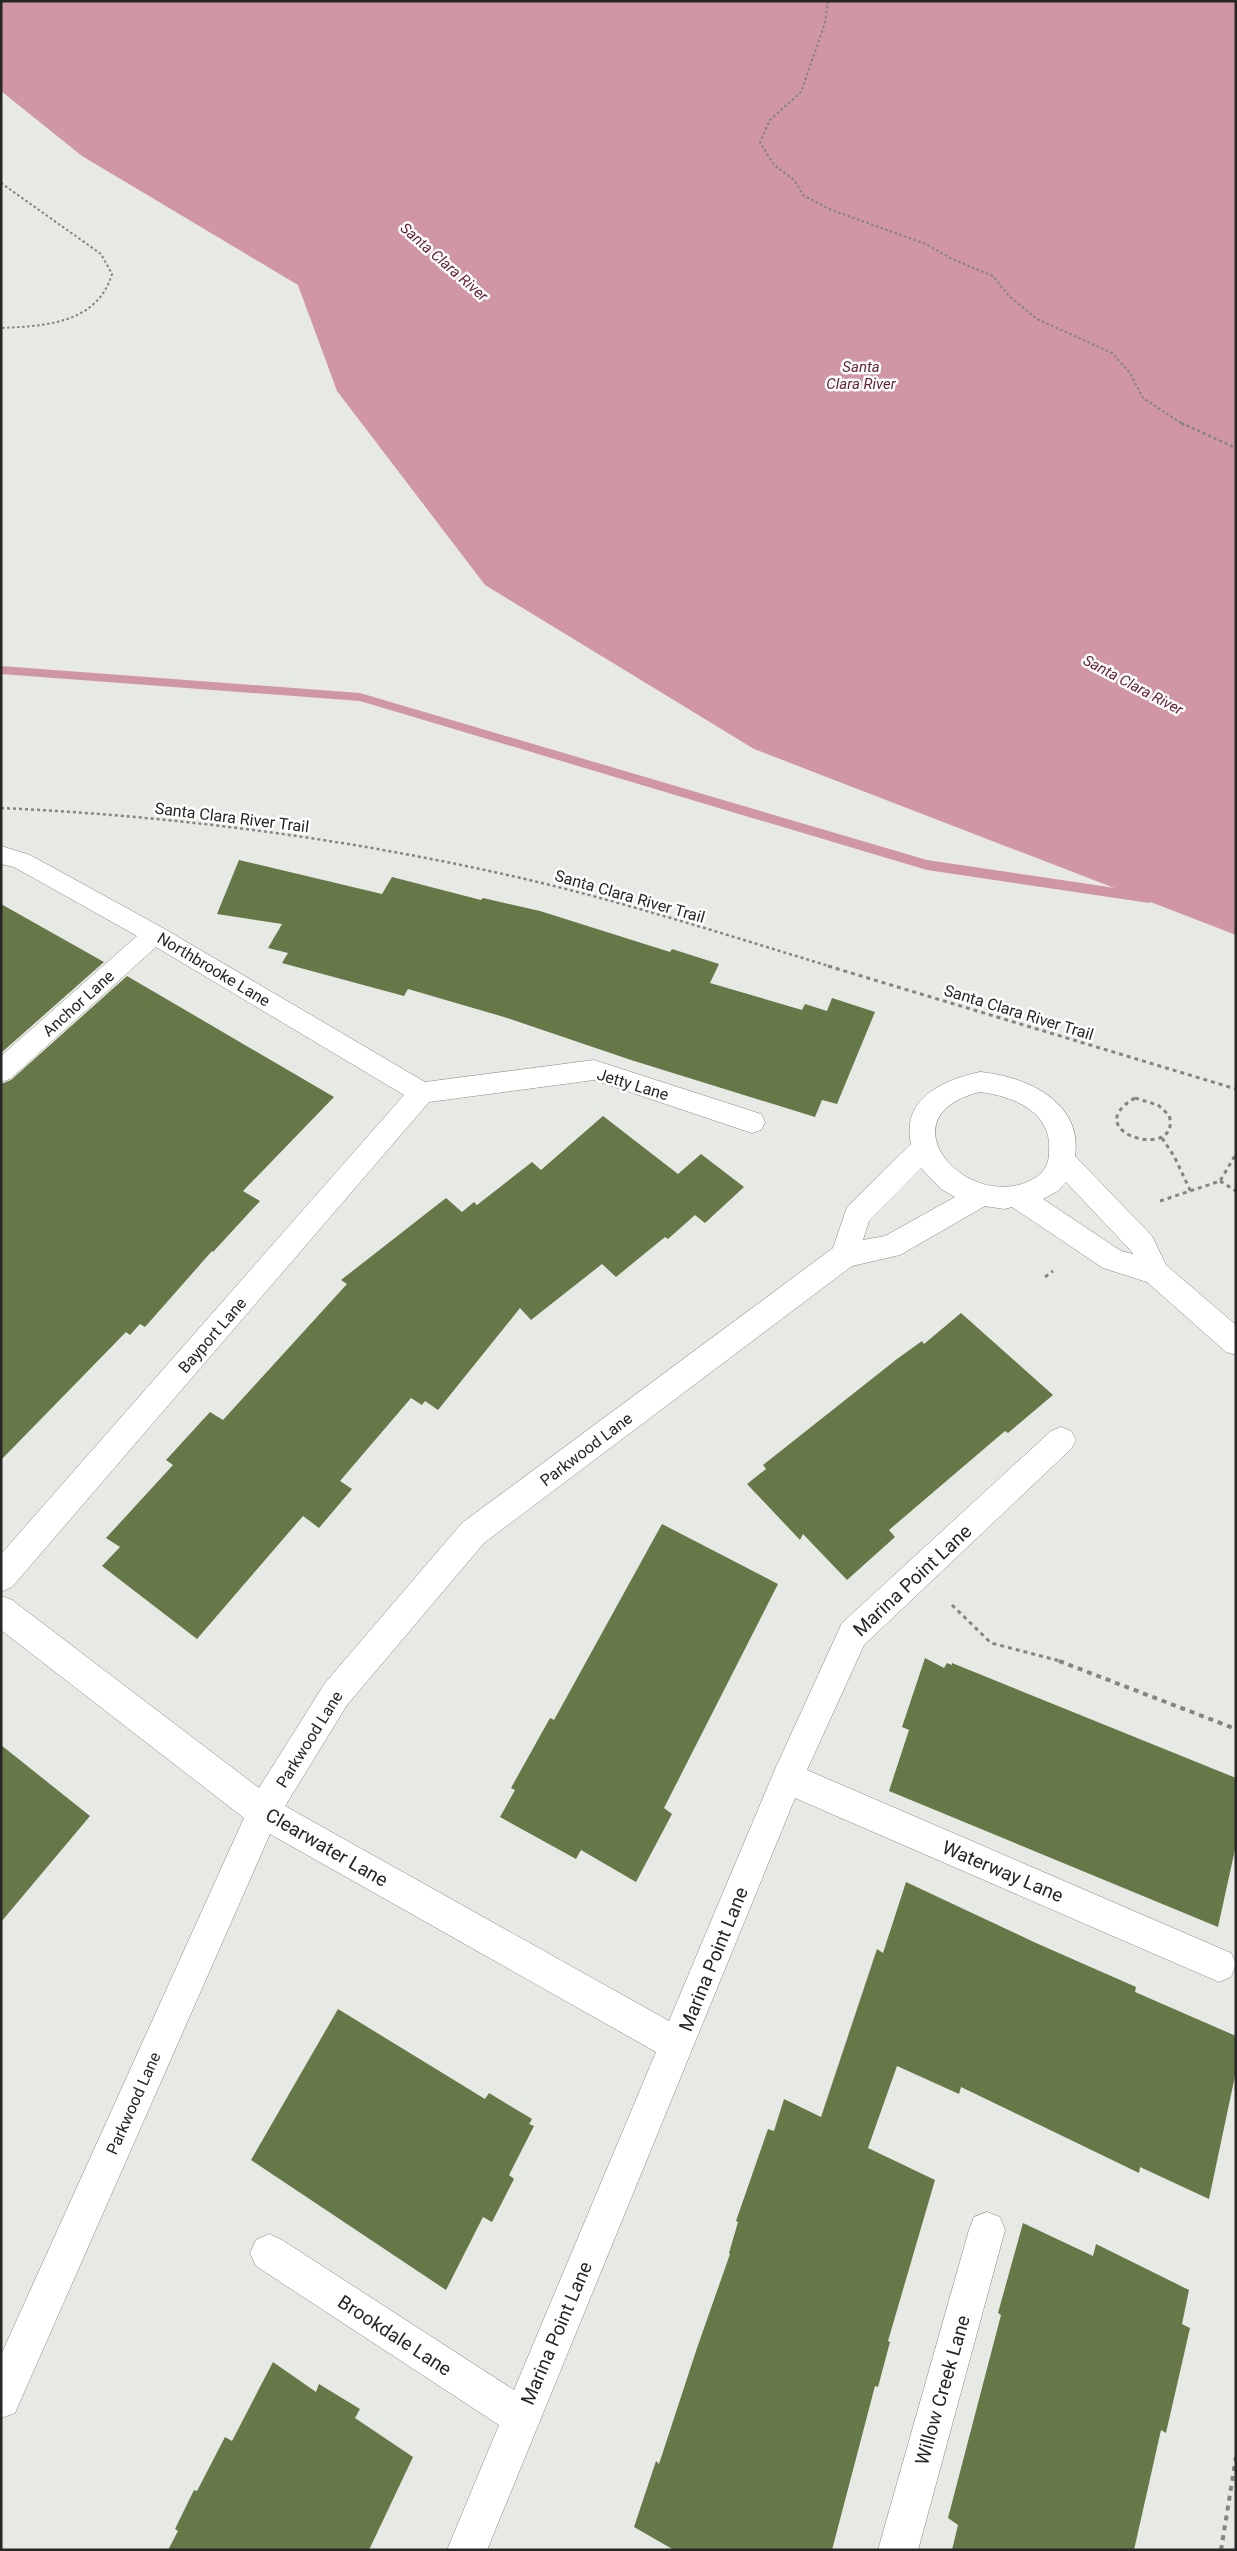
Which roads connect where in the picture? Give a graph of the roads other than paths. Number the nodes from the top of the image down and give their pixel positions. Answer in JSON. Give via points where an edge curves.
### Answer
{"nodes":[{"id":1,"x":1,"y":855,"type":"edge"},
{"id":2,"x":154,"y":934,"type":"junction"},
{"id":3,"x":1,"y":1072,"type":"edge"},
{"id":4,"x":422,"y":1092,"type":"junction"},
{"id":5,"x":752,"y":1122,"type":"dead end"},
{"id":6,"x":924,"y":1148,"type":"junction"},
{"id":7,"x":1062,"y":1160,"type":"junction"},
{"id":8,"x":980,"y":1196,"type":"junction"},
{"id":9,"x":1019,"y":1197,"type":"junction"},
{"id":10,"x":845,"y":1255,"type":"junction"},
{"id":11,"x":1156,"y":1273,"type":"junction"},
{"id":12,"x":1236,"y":1343,"type":"edge"},
{"id":13,"x":1061,"y":1440,"type":"dead end"},
{"id":14,"x":1,"y":1577,"type":"edge"},
{"id":15,"x":1,"y":1611,"type":"edge"},
{"id":16,"x":787,"y":1778,"type":"junction"},
{"id":17,"x":263,"y":1812,"type":"junction"},
{"id":18,"x":1219,"y":1965,"type":"dead end"},
{"id":19,"x":678,"y":2045,"type":"junction"},
{"id":20,"x":987,"y":2230,"type":"dead end"},
{"id":21,"x":269,"y":2253,"type":"dead end"},
{"id":22,"x":1,"y":2399,"type":"edge"},
{"id":23,"x":521,"y":2417,"type":"junction"},
{"id":24,"x":467,"y":2550,"type":"edge"},
{"id":25,"x":898,"y":2550,"type":"edge"}],
"edges":[{"from":1,"to":2,"type":"street","name":"Northbrooke Lane","via":[[22,861]]},
{"from":2,"to":3,"type":"street","name":"Anchor Lane"},
{"from":2,"to":4,"type":"street","name":"Northbrooke Lane"},
{"from":4,"to":5,"type":"street","name":"Jetty Lane","via":[[594,1070]]},
{"from":4,"to":14,"type":"street","name":"Bayport Lane"},
{"from":6,"to":7,"type":"street","via":[[922,1129],[928,1111],[940,1096],[973,1084],[1003,1084],[1025,1092],[1044,1105],[1057,1122],[1064,1141]]},
{"from":6,"to":8,"type":"street","via":[[944,1178],[960,1189]]},
{"from":6,"to":10,"type":"street","via":[[856,1215]]},
{"from":7,"to":9,"type":"street","via":[[1054,1177],[1039,1189]]},
{"from":7,"to":11,"type":"street","via":[[1142,1244]]},
{"from":8,"to":9,"type":"street"},
{"from":8,"to":10,"type":"street","name":"Parkwood Lane","via":[[890,1247]]},
{"from":9,"to":11,"type":"street","via":[[1113,1260]]},
{"from":10,"to":17,"type":"street","name":"Parkwood Lane","via":[[474,1533],[336,1694]]},
{"from":11,"to":12,"type":"street"},
{"from":13,"to":16,"type":"street","name":"Marina Point Lane","via":[[852,1634]]},
{"from":15,"to":17,"type":"street","name":"Clearwater Lane"},
{"from":16,"to":18,"type":"street","name":"Waterway Lane"},
{"from":16,"to":19,"type":"street","name":"Marina Point Lane"},
{"from":17,"to":19,"type":"street","name":"Clearwater Lane"},
{"from":17,"to":22,"type":"street","name":"Parkwood Lane"},
{"from":19,"to":23,"type":"street","name":"Marina Point Lane"},
{"from":20,"to":25,"type":"street","name":"Willow Creek Lane"},
{"from":21,"to":23,"type":"street","name":"Brookdale Lane"},
{"from":23,"to":24,"type":"street","name":"Marina Point Lane"}]}
